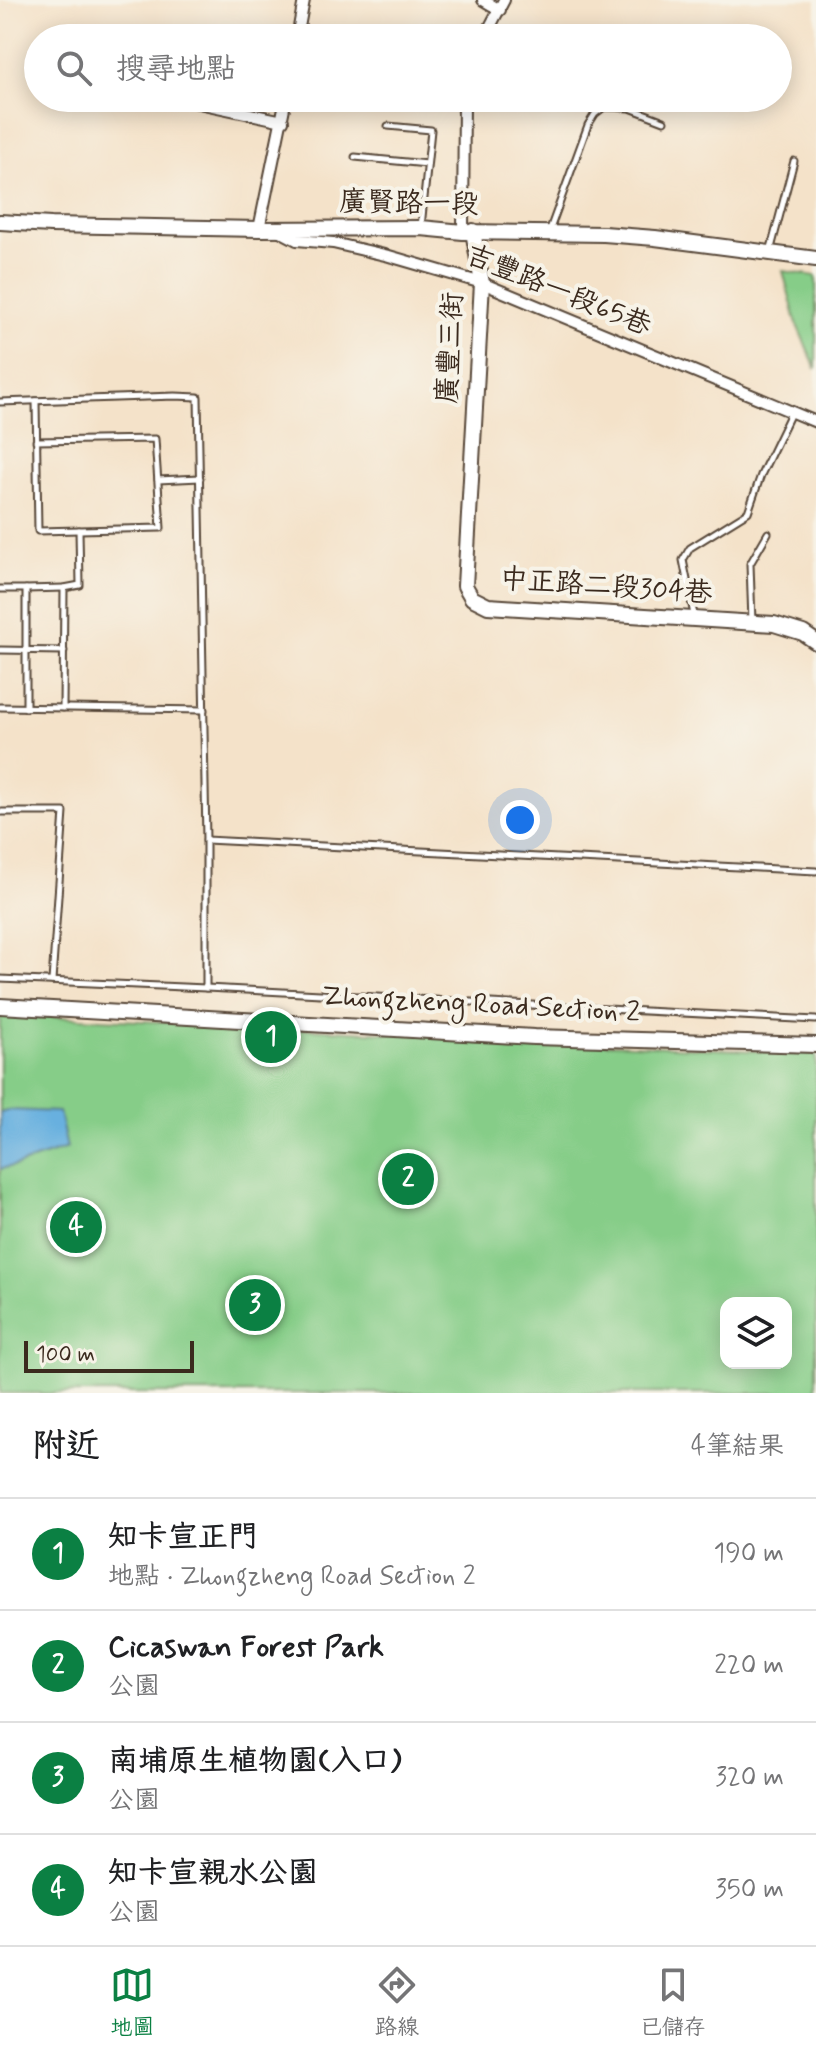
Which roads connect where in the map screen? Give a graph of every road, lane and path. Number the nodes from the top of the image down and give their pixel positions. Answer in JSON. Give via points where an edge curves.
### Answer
{"nodes":[{"id":1,"x":304,"y":0,"type":"edge"},
{"id":2,"x":483,"y":0,"type":"edge"},
{"id":3,"x":502,"y":5,"type":"edge"},
{"id":4,"x":300,"y":24,"type":"edge"},
{"id":5,"x":492,"y":24,"type":"edge"},
{"id":6,"x":241,"y":112,"type":"edge"},
{"id":7,"x":284,"y":112,"type":"edge"},
{"id":8,"x":464,"y":112,"type":"edge"},
{"id":9,"x":598,"y":112,"type":"edge"},
{"id":10,"x":640,"y":112,"type":"edge"},
{"id":11,"x":283,"y":121,"type":"junction"},
{"id":12,"x":664,"y":121,"type":"dead end"},
{"id":13,"x":388,"y":126,"type":"dead end"},
{"id":14,"x":355,"y":157,"type":"dead end"},
{"id":15,"x":794,"y":161,"type":"dead end"},
{"id":16,"x":427,"y":164,"type":"junction"},
{"id":17,"x":0,"y":222,"type":"edge"},
{"id":18,"x":421,"y":228,"type":"junction"},
{"id":19,"x":259,"y":229,"type":"junction"},
{"id":20,"x":276,"y":229,"type":"junction"},
{"id":21,"x":468,"y":232,"type":"junction"},
{"id":22,"x":548,"y":233,"type":"junction"},
{"id":23,"x":769,"y":253,"type":"junction"},
{"id":24,"x":816,"y":259,"type":"edge"},
{"id":25,"x":482,"y":283,"type":"junction"},
{"id":26,"x":36,"y":401,"type":"junction"},
{"id":27,"x":0,"y":402,"type":"edge"},
{"id":28,"x":791,"y":412,"type":"junction"},
{"id":29,"x":816,"y":422,"type":"edge"},
{"id":30,"x":36,"y":441,"type":"junction"},
{"id":31,"x":471,"y":470,"type":"joint"},
{"id":32,"x":200,"y":478,"type":"junction"},
{"id":33,"x":158,"y":480,"type":"junction"},
{"id":34,"x":79,"y":530,"type":"junction"},
{"id":35,"x":768,"y":533,"type":"dead end"},
{"id":36,"x":64,"y":588,"type":"junction"},
{"id":37,"x":0,"y":589,"type":"edge"},
{"id":38,"x":26,"y":589,"type":"junction"},
{"id":39,"x":695,"y":619,"type":"junction"},
{"id":40,"x":752,"y":623,"type":"junction"},
{"id":41,"x":816,"y":642,"type":"edge"},
{"id":42,"x":0,"y":650,"type":"edge"},
{"id":43,"x":64,"y":651,"type":"junction"},
{"id":44,"x":26,"y":652,"type":"junction"},
{"id":45,"x":0,"y":707,"type":"edge"},
{"id":46,"x":26,"y":708,"type":"junction"},
{"id":47,"x":63,"y":708,"type":"junction"},
{"id":48,"x":204,"y":710,"type":"junction"},
{"id":49,"x":0,"y":812,"type":"edge"},
{"id":50,"x":206,"y":840,"type":"junction"},
{"id":51,"x":816,"y":871,"type":"edge"},
{"id":52,"x":0,"y":979,"type":"edge"},
{"id":53,"x":52,"y":981,"type":"junction"},
{"id":54,"x":206,"y":988,"type":"junction"},
{"id":55,"x":0,"y":1006,"type":"edge"},
{"id":56,"x":816,"y":1020,"type":"edge"},
{"id":57,"x":816,"y":1045,"type":"edge"}],
"edges":[{"from":1,"to":4,"type":"street"},
{"from":2,"to":3,"type":"street"},
{"from":3,"to":5,"type":"street"},
{"from":6,"to":11,"type":"street"},
{"from":7,"to":11,"type":"street"},
{"from":8,"to":21,"type":"street","name":"廣豐三街"},
{"from":9,"to":22,"type":"lane"},
{"from":10,"to":12,"type":"lane"},
{"from":11,"to":19,"type":"street"},
{"from":13,"to":16,"type":"lane","via":[[431,130]]},
{"from":14,"to":16,"type":"lane"},
{"from":15,"to":23,"type":"lane"},
{"from":16,"to":18,"type":"lane"},
{"from":17,"to":19,"type":"street","name":"廣賢路一段"},
{"from":18,"to":20,"type":"street","name":"廣賢路一段"},
{"from":18,"to":21,"type":"street","name":"廣賢路一段"},
{"from":19,"to":20,"type":"street","name":"廣賢路一段"},
{"from":20,"to":25,"type":"street","name":"吉豐路一段65巷","via":[[297,240],[389,256]]},
{"from":21,"to":22,"type":"street","name":"廣賢路一段"},
{"from":21,"to":25,"type":"street","name":"廣豐三街"},
{"from":22,"to":23,"type":"street","name":"廣賢路一段","via":[[655,238]]},
{"from":23,"to":24,"type":"street","name":"廣賢路一段"},
{"from":25,"to":28,"type":"street","name":"吉豐路一段65巷"},
{"from":25,"to":31,"type":"street","name":"廣豐三街"},
{"from":26,"to":27,"type":"lane"},
{"from":26,"to":30,"type":"lane"},
{"from":26,"to":32,"type":"lane","via":[[198,397]]},
{"from":28,"to":29,"type":"street","name":"吉豐路一段65巷"},
{"from":28,"to":39,"type":"lane","via":[[748,512],[690,548],[683,560]]},
{"from":30,"to":33,"type":"lane","via":[[155,439]]},
{"from":30,"to":34,"type":"lane","via":[[38,531]]},
{"from":31,"to":39,"type":"street","name":"中正路二段304巷","via":[[465,586],[472,598],[488,606]]},
{"from":32,"to":33,"type":"lane"},
{"from":32,"to":48,"type":"lane"},
{"from":33,"to":34,"type":"lane","via":[[161,528]]},
{"from":34,"to":36,"type":"lane","via":[[80,585]]},
{"from":35,"to":40,"type":"lane","via":[[750,564]]},
{"from":36,"to":38,"type":"lane"},
{"from":36,"to":43,"type":"lane"},
{"from":37,"to":38,"type":"lane"},
{"from":38,"to":44,"type":"lane"},
{"from":39,"to":40,"type":"street","name":"中正路二段304巷"},
{"from":40,"to":41,"type":"street","name":"中正路二段304巷","via":[[774,624]]},
{"from":42,"to":44,"type":"lane"},
{"from":43,"to":44,"type":"lane"},
{"from":43,"to":47,"type":"lane"},
{"from":44,"to":46,"type":"lane"},
{"from":45,"to":46,"type":"lane"},
{"from":46,"to":47,"type":"lane"},
{"from":47,"to":48,"type":"lane"},
{"from":48,"to":50,"type":"lane"},
{"from":49,"to":53,"type":"lane","via":[[64,812]]},
{"from":50,"to":51,"type":"lane"},
{"from":50,"to":54,"type":"lane"},
{"from":52,"to":53,"type":"lane"},
{"from":53,"to":54,"type":"lane"},
{"from":54,"to":56,"type":"lane"},
{"from":55,"to":57,"type":"street","name":"Zhongzheng Road Section 2","via":[[534,1037]]}]}
